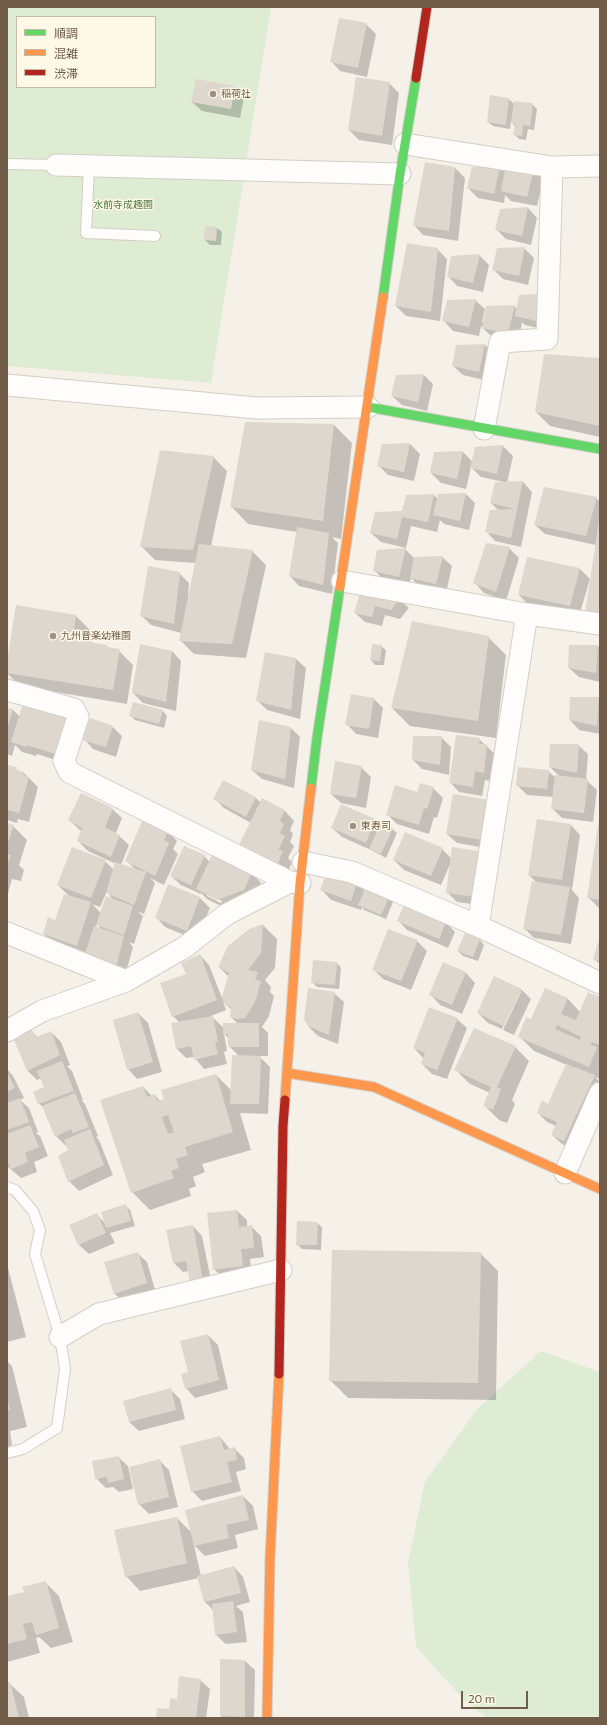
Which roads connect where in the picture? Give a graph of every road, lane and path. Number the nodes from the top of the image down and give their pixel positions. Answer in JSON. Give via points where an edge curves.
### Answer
{"nodes":[{"id":1,"x":427,"y":7,"type":"edge"},
{"id":2,"x":405,"y":144,"type":"junction"},
{"id":3,"x":7,"y":164,"type":"edge"},
{"id":4,"x":56,"y":165,"type":"joint"},
{"id":5,"x":89,"y":166,"type":"junction"},
{"id":6,"x":600,"y":166,"type":"edge"},
{"id":7,"x":552,"y":167,"type":"junction"},
{"id":8,"x":400,"y":174,"type":"junction"},
{"id":9,"x":155,"y":236,"type":"dead end"},
{"id":10,"x":7,"y":385,"type":"edge"},
{"id":11,"x":368,"y":407,"type":"junction"},
{"id":12,"x":484,"y":429,"type":"junction"},
{"id":13,"x":600,"y":449,"type":"edge"},
{"id":14,"x":342,"y":581,"type":"junction"},
{"id":15,"x":527,"y":614,"type":"junction"},
{"id":16,"x":600,"y":624,"type":"edge"},
{"id":17,"x":7,"y":690,"type":"edge"},
{"id":18,"x":303,"y":862,"type":"junction"},
{"id":19,"x":295,"y":883,"type":"junction"},
{"id":20,"x":478,"y":926,"type":"junction"},
{"id":21,"x":7,"y":933,"type":"edge"},
{"id":22,"x":126,"y":980,"type":"junction"},
{"id":23,"x":600,"y":983,"type":"edge"},
{"id":24,"x":7,"y":1031,"type":"edge"},
{"id":25,"x":287,"y":1072,"type":"junction"},
{"id":26,"x":600,"y":1093,"type":"edge"},
{"id":27,"x":564,"y":1173,"type":"junction"},
{"id":28,"x":7,"y":1187,"type":"edge"},
{"id":29,"x":600,"y":1189,"type":"edge"},
{"id":30,"x":281,"y":1270,"type":"junction"},
{"id":31,"x":60,"y":1337,"type":"junction"},
{"id":32,"x":7,"y":1454,"type":"edge"},
{"id":33,"x":267,"y":1718,"type":"edge"}],
"edges":[{"from":1,"to":2,"type":"street"},
{"from":2,"to":7,"type":"street"},
{"from":2,"to":8,"type":"street"},
{"from":3,"to":4,"type":"lane"},
{"from":4,"to":5,"type":"street"},
{"from":5,"to":8,"type":"street"},
{"from":5,"to":9,"type":"lane","via":[[86,233]]},
{"from":6,"to":7,"type":"street"},
{"from":7,"to":12,"type":"street","via":[[547,339],[500,342]]},
{"from":8,"to":11,"type":"street"},
{"from":10,"to":11,"type":"street","via":[[257,408]]},
{"from":11,"to":12,"type":"street"},
{"from":11,"to":14,"type":"street"},
{"from":12,"to":13,"type":"street"},
{"from":14,"to":15,"type":"street"},
{"from":14,"to":18,"type":"street","via":[[317,738]]},
{"from":15,"to":16,"type":"street"},
{"from":15,"to":20,"type":"street"},
{"from":17,"to":19,"type":"street","via":[[74,709],[78,717],[64,761],[69,772]]},
{"from":18,"to":19,"type":"street"},
{"from":18,"to":20,"type":"street","via":[[352,872]]},
{"from":19,"to":22,"type":"street","via":[[227,914],[185,947]]},
{"from":19,"to":25,"type":"street"},
{"from":20,"to":23,"type":"street"},
{"from":21,"to":22,"type":"street"},
{"from":22,"to":24,"type":"street","via":[[42,1011]]},
{"from":25,"to":27,"type":"street","via":[[374,1087]]},
{"from":25,"to":30,"type":"street","via":[[282,1126]]},
{"from":26,"to":27,"type":"street"},
{"from":27,"to":29,"type":"street"},
{"from":28,"to":31,"type":"lane","via":[[15,1190],[33,1211],[40,1230],[35,1254]]},
{"from":30,"to":31,"type":"street","via":[[99,1314]]},
{"from":30,"to":33,"type":"street"},
{"from":31,"to":32,"type":"lane","via":[[65,1369],[57,1428],[23,1449]]}]}
